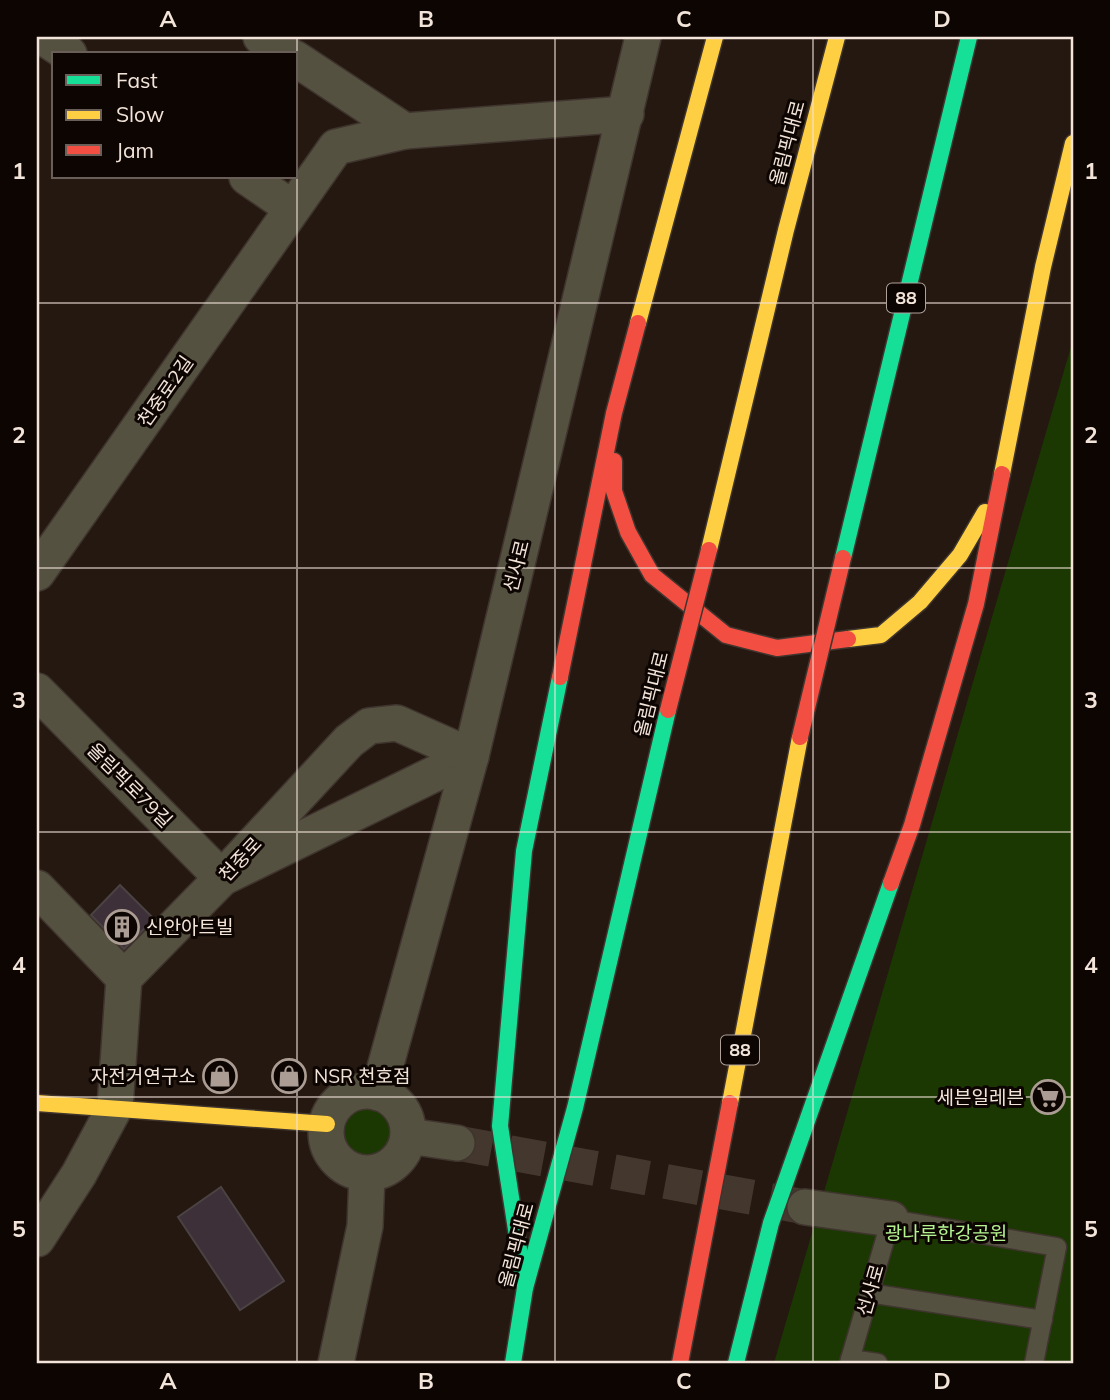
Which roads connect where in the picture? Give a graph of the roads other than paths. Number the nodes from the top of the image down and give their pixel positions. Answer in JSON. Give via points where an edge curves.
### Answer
{"nodes":[{"id":1,"x":43,"y":37,"type":"edge"},
{"id":2,"x":261,"y":37,"type":"edge"},
{"id":3,"x":643,"y":37,"type":"edge"},
{"id":4,"x":715,"y":37,"type":"edge"},
{"id":5,"x":837,"y":37,"type":"edge"},
{"id":6,"x":969,"y":37,"type":"edge"},
{"id":7,"x":66,"y":52,"type":"edge"},
{"id":8,"x":285,"y":52,"type":"edge"},
{"id":9,"x":298,"y":60,"type":"edge"},
{"id":10,"x":626,"y":114,"type":"junction"},
{"id":11,"x":405,"y":131,"type":"junction"},
{"id":12,"x":1073,"y":143,"type":"edge"},
{"id":13,"x":248,"y":178,"type":"edge"},
{"id":14,"x":1073,"y":204,"type":"edge"},
{"id":15,"x":292,"y":208,"type":"junction"},
{"id":16,"x":1043,"y":267,"type":"junction"},
{"id":17,"x":614,"y":413,"type":"junction"},
{"id":18,"x":999,"y":488,"type":"junction"},
{"id":19,"x":37,"y":573,"type":"edge"},
{"id":20,"x":37,"y":691,"type":"edge"},
{"id":21,"x":471,"y":756,"type":"junction"},
{"id":22,"x":222,"y":878,"type":"junction"},
{"id":23,"x":37,"y":888,"type":"edge"},
{"id":24,"x":37,"y":920,"type":"edge"},
{"id":25,"x":71,"y":924,"type":"junction"},
{"id":26,"x":124,"y":978,"type":"junction"},
{"id":27,"x":378,"y":1093,"type":"junction"},
{"id":28,"x":37,"y":1103,"type":"edge"},
{"id":29,"x":115,"y":1107,"type":"junction"},
{"id":30,"x":327,"y":1124,"type":"junction"},
{"id":31,"x":408,"y":1136,"type":"junction"},
{"id":32,"x":457,"y":1143,"type":"tunnel mouth"},
{"id":33,"x":367,"y":1174,"type":"junction"},
{"id":34,"x":805,"y":1207,"type":"tunnel mouth"},
{"id":35,"x":891,"y":1219,"type":"junction"},
{"id":36,"x":37,"y":1239,"type":"edge"},
{"id":37,"x":525,"y":1288,"type":"junction"},
{"id":38,"x":869,"y":1293,"type":"junction"},
{"id":39,"x":1043,"y":1320,"type":"junction"},
{"id":40,"x":850,"y":1361,"type":"edge"},
{"id":41,"x":336,"y":1363,"type":"edge"},
{"id":42,"x":513,"y":1363,"type":"edge"},
{"id":43,"x":680,"y":1363,"type":"edge"},
{"id":44,"x":736,"y":1363,"type":"edge"},
{"id":45,"x":878,"y":1363,"type":"edge"},
{"id":46,"x":1034,"y":1363,"type":"edge"}],
"edges":[{"from":1,"to":7,"type":"street"},
{"from":2,"to":8,"type":"street"},
{"from":3,"to":10,"type":"street","name":"선사로"},
{"from":4,"to":17,"type":"main road"},
{"from":5,"to":37,"type":"main road","name":"올림픽대로","bridge":true,"via":[[668,710],[575,1108]]},
{"from":6,"to":43,"type":"main road","number":"88","bridge":true,"via":[[800,737]]},
{"from":9,"to":11,"type":"street"},
{"from":10,"to":11,"type":"street","name":"천중로2길"},
{"from":10,"to":21,"type":"street","name":"선사로"},
{"from":11,"to":15,"type":"street","name":"천중로2길","via":[[336,147]]},
{"from":12,"to":16,"type":"main road"},
{"from":13,"to":15,"type":"street"},
{"from":14,"to":16,"type":"main road"},
{"from":15,"to":19,"type":"street","name":"천중로2길"},
{"from":16,"to":18,"type":"main road"},
{"from":17,"to":18,"type":"main road","via":[[614,491],[628,532],[652,575],[726,635],[777,649],[881,635],[920,602],[960,555]]},
{"from":17,"to":37,"type":"main road","via":[[524,851],[500,1126]]},
{"from":18,"to":44,"type":"main road","via":[[976,604],[912,825],[771,1223]]},
{"from":20,"to":22,"type":"street","name":"올림픽로79길"},
{"from":21,"to":22,"type":"street"},
{"from":21,"to":22,"type":"street","name":"천중로","via":[[397,723],[369,726],[349,741]]},
{"from":21,"to":27,"type":"street","name":"선사로"},
{"from":22,"to":26,"type":"street","name":"천중로"},
{"from":23,"to":25,"type":"street"},
{"from":24,"to":25,"type":"street"},
{"from":25,"to":26,"type":"street"},
{"from":26,"to":29,"type":"street"},
{"from":27,"to":30,"type":"street","via":[[345,1097],[334,1106]]},
{"from":27,"to":31,"type":"street","via":[[405,1115]]},
{"from":28,"to":29,"type":"main road"},
{"from":29,"to":30,"type":"main road"},
{"from":29,"to":36,"type":"street"},
{"from":30,"to":33,"type":"street","via":[[326,1144],[332,1156],[342,1166]]},
{"from":31,"to":32,"type":"street"},
{"from":31,"to":33,"type":"street","via":[[392,1166]]},
{"from":33,"to":41,"type":"street","via":[[365,1226]]},
{"from":34,"to":35,"type":"street"},
{"from":35,"to":38,"type":"lane","name":"선사로"},
{"from":35,"to":39,"type":"lane","via":[[1057,1247]]},
{"from":37,"to":42,"type":"main road","name":"올림픽대로"},
{"from":38,"to":39,"type":"lane"},
{"from":38,"to":40,"type":"lane","name":"선사로"},
{"from":39,"to":46,"type":"lane"},
{"from":40,"to":45,"type":"lane"}]}
